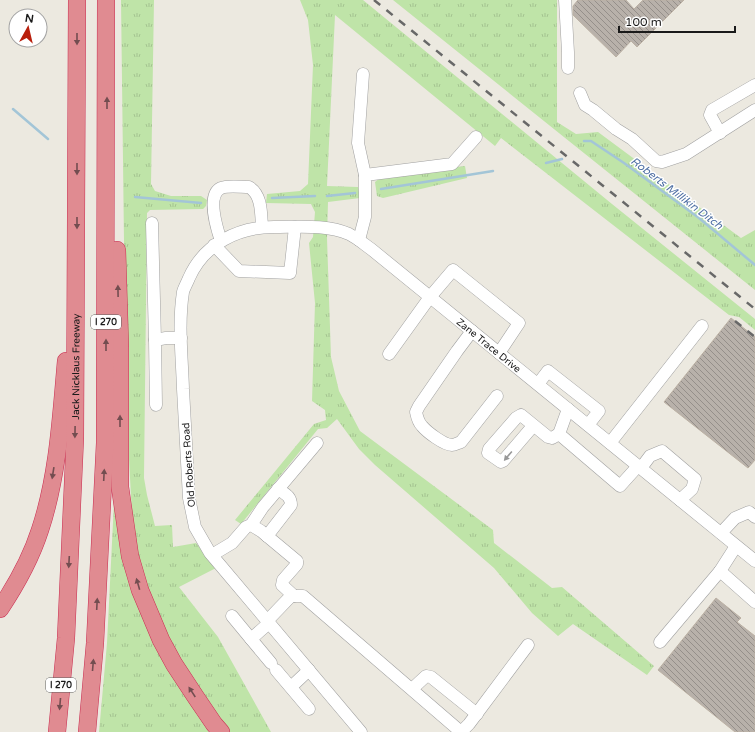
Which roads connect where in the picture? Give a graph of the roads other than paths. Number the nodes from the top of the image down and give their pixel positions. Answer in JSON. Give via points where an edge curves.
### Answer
{"nodes":[{"id":1,"x":77,"y":0,"type":"edge"},
{"id":2,"x":106,"y":0,"type":"edge"},
{"id":3,"x":565,"y":0,"type":"edge"},
{"id":4,"x":568,"y":68,"type":"dead end"},
{"id":5,"x":363,"y":74,"type":"dead end"},
{"id":6,"x":755,"y":86,"type":"edge"},
{"id":7,"x":580,"y":93,"type":"dead end"},
{"id":8,"x":755,"y":110,"type":"edge"},
{"id":9,"x":107,"y":129,"type":"junction"},
{"id":10,"x":720,"y":132,"type":"junction"},
{"id":11,"x":476,"y":137,"type":"dead end"},
{"id":12,"x":365,"y":175,"type":"junction"},
{"id":13,"x":152,"y":223,"type":"dead end"},
{"id":14,"x":262,"y":227,"type":"junction"},
{"id":15,"x":295,"y":227,"type":"junction"},
{"id":16,"x":359,"y":240,"type":"junction"},
{"id":17,"x":218,"y":243,"type":"junction"},
{"id":18,"x":76,"y":253,"type":"junction"},
{"id":19,"x":198,"y":262,"type":"joint"},
{"id":20,"x":430,"y":297,"type":"junction"},
{"id":21,"x":702,"y":326,"type":"dead end"},
{"id":22,"x":472,"y":331,"type":"junction"},
{"id":23,"x":181,"y":338,"type":"junction"},
{"id":24,"x":155,"y":340,"type":"junction"},
{"id":25,"x":499,"y":353,"type":"junction"},
{"id":26,"x":389,"y":354,"type":"dead end"},
{"id":27,"x":538,"y":384,"type":"junction"},
{"id":28,"x":497,"y":396,"type":"dead end"},
{"id":29,"x":156,"y":405,"type":"dead end"},
{"id":30,"x":568,"y":409,"type":"junction"},
{"id":31,"x":588,"y":425,"type":"junction"},
{"id":32,"x":533,"y":426,"type":"dead end"},
{"id":33,"x":559,"y":434,"type":"junction"},
{"id":34,"x":316,"y":443,"type":"dead end"},
{"id":35,"x":610,"y":443,"type":"junction"},
{"id":36,"x":639,"y":467,"type":"junction"},
{"id":37,"x":278,"y":489,"type":"junction"},
{"id":38,"x":680,"y":500,"type":"junction"},
{"id":39,"x":755,"y":517,"type":"edge"},
{"id":40,"x":251,"y":526,"type":"junction"},
{"id":41,"x":721,"y":533,"type":"junction"},
{"id":42,"x":267,"y":536,"type":"junction"},
{"id":43,"x":736,"y":546,"type":"junction"},
{"id":44,"x":212,"y":555,"type":"junction"},
{"id":45,"x":755,"y":561,"type":"edge"},
{"id":46,"x":720,"y":571,"type":"junction"},
{"id":47,"x":294,"y":596,"type":"junction"},
{"id":48,"x":755,"y":602,"type":"edge"},
{"id":49,"x":0,"y":609,"type":"edge"},
{"id":50,"x":232,"y":616,"type":"dead end"},
{"id":51,"x":268,"y":622,"type":"junction"},
{"id":52,"x":251,"y":639,"type":"junction"},
{"id":53,"x":660,"y":642,"type":"dead end"},
{"id":54,"x":528,"y":645,"type":"dead end"},
{"id":55,"x":309,"y":670,"type":"junction"},
{"id":56,"x":291,"y":687,"type":"junction"},
{"id":57,"x":412,"y":689,"type":"junction"},
{"id":58,"x":310,"y":709,"type":"dead end"},
{"id":59,"x":476,"y":714,"type":"junction"},
{"id":60,"x":217,"y":729,"type":"edge"},
{"id":61,"x":57,"y":732,"type":"edge"},
{"id":62,"x":87,"y":732,"type":"edge"},
{"id":63,"x":361,"y":732,"type":"edge"},
{"id":64,"x":461,"y":732,"type":"edge"}],
"edges":[{"from":1,"to":18,"type":"highway","name":"Jack Nicklaus Freeway","number":"I 270","one_way":true},
{"from":9,"to":2,"type":"highway","number":"I 270","one_way":true},
{"from":3,"to":4,"type":"street"},
{"from":5,"to":12,"type":"street","via":[[358,143]]},
{"from":6,"to":10,"type":"street","via":[[712,110],[710,115]]},
{"from":7,"to":10,"type":"street","via":[[585,105],[644,148],[656,162],[686,154]]},
{"from":8,"to":10,"type":"street"},
{"from":60,"to":9,"type":"highway","one_way":true,"via":[[174,664],[152,620],[140,590],[129,548],[120,487],[118,281],[114,190]]},
{"from":62,"to":9,"type":"highway","number":"I 270","one_way":true,"via":[[95,643],[105,443]]},
{"from":11,"to":12,"type":"street","via":[[452,164]]},
{"from":12,"to":16,"type":"street","via":[[365,217]]},
{"from":13,"to":24,"type":"street"},
{"from":14,"to":15,"type":"street","name":"Zane Trace Drive"},
{"from":14,"to":17,"type":"street","name":"Zane Trace Drive","via":[[232,234]]},
{"from":14,"to":17,"type":"street","via":[[258,197],[252,188],[222,187],[213,196]]},
{"from":15,"to":16,"type":"street","name":"Zane Trace Drive","via":[[329,228]]},
{"from":15,"to":17,"type":"street","via":[[290,273],[239,271]]},
{"from":16,"to":20,"type":"street","name":"Zane Trace Drive"},
{"from":17,"to":19,"type":"street","name":"Zane Trace Drive"},
{"from":18,"to":49,"type":"highway","one_way":true,"via":[[58,437],[48,500],[30,554],[16,584]]},
{"from":18,"to":61,"type":"highway","name":"Jack Nicklaus Freeway","number":"I 270","one_way":true,"via":[[75,438],[66,638]]},
{"from":19,"to":23,"type":"street","name":"Old Roberts Road","via":[[184,291]]},
{"from":20,"to":22,"type":"street","name":"Zane Trace Drive"},
{"from":20,"to":25,"type":"street","via":[[453,270],[519,323]]},
{"from":20,"to":26,"type":"street"},
{"from":21,"to":35,"type":"street"},
{"from":22,"to":25,"type":"street","name":"Zane Trace Drive"},
{"from":22,"to":28,"type":"street","via":[[419,406],[416,412],[418,419],[431,434],[452,445],[461,442]]},
{"from":23,"to":24,"type":"street"},
{"from":23,"to":44,"type":"street","name":"Old Roberts Road","via":[[189,498],[195,527]]},
{"from":24,"to":29,"type":"street"},
{"from":25,"to":27,"type":"street","name":"Zane Trace Drive"},
{"from":27,"to":30,"type":"street","name":"Zane Trace Drive"},
{"from":27,"to":31,"type":"street","via":[[548,371],[599,411]]},
{"from":30,"to":31,"type":"street","name":"Zane Trace Drive"},
{"from":30,"to":33,"type":"street"},
{"from":31,"to":35,"type":"street","name":"Zane Trace Drive"},
{"from":32,"to":33,"type":"street","via":[[548,437],[552,438]]},
{"from":33,"to":36,"type":"street","via":[[620,486]]},
{"from":34,"to":37,"type":"street"},
{"from":35,"to":36,"type":"street","name":"Zane Trace Drive"},
{"from":36,"to":38,"type":"street","name":"Zane Trace Drive"},
{"from":36,"to":38,"type":"street","via":[[650,456],[662,451],[695,479],[692,488]]},
{"from":37,"to":40,"type":"street"},
{"from":37,"to":42,"type":"street","via":[[288,496],[291,505]]},
{"from":38,"to":41,"type":"street","name":"Zane Trace Drive"},
{"from":39,"to":41,"type":"street","via":[[749,512],[735,518]]},
{"from":40,"to":42,"type":"street"},
{"from":40,"to":44,"type":"street","via":[[246,527],[232,544]]},
{"from":41,"to":43,"type":"street","name":"Zane Trace Drive"},
{"from":42,"to":47,"type":"street","via":[[297,561],[282,585]]},
{"from":43,"to":45,"type":"street","name":"Zane Trace Drive"},
{"from":43,"to":46,"type":"street"},
{"from":44,"to":51,"type":"street","name":"Old Roberts Road"},
{"from":46,"to":48,"type":"street"},
{"from":46,"to":53,"type":"street"},
{"from":47,"to":51,"type":"street","via":[[291,596]]},
{"from":47,"to":57,"type":"street","via":[[303,596]]},
{"from":50,"to":52,"type":"street"},
{"from":51,"to":52,"type":"street"},
{"from":51,"to":55,"type":"street","name":"Old Roberts Road"},
{"from":52,"to":56,"type":"street"},
{"from":54,"to":59,"type":"street"},
{"from":55,"to":56,"type":"street"},
{"from":55,"to":63,"type":"street","name":"Old Roberts Road"},
{"from":56,"to":58,"type":"street"},
{"from":57,"to":59,"type":"street","via":[[426,676],[431,677]]},
{"from":57,"to":64,"type":"street"},
{"from":59,"to":64,"type":"street"}]}
